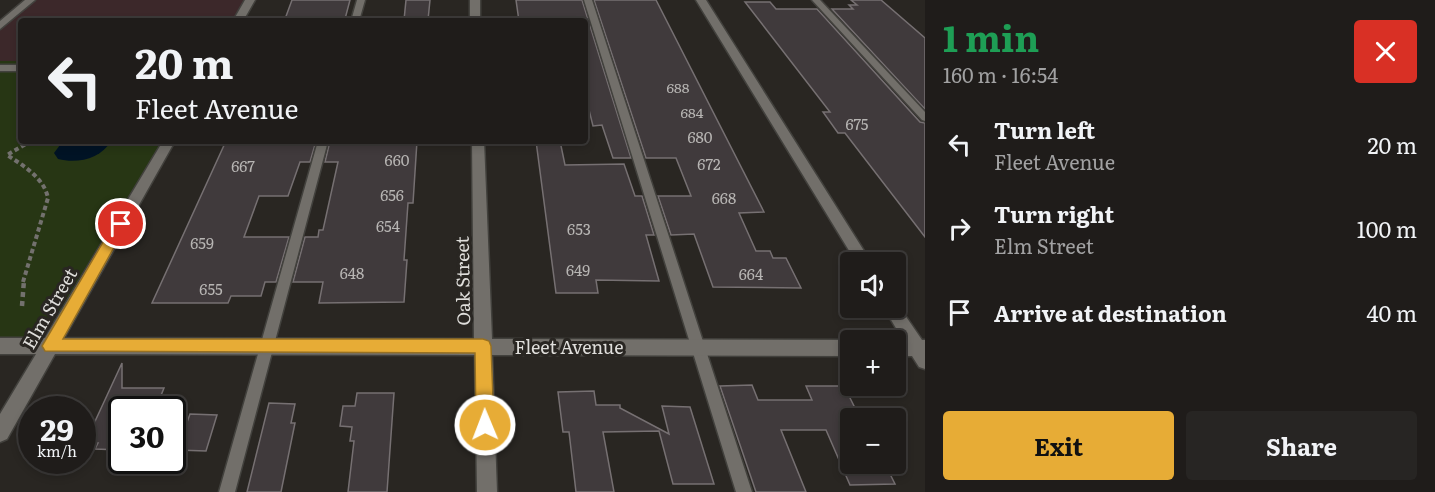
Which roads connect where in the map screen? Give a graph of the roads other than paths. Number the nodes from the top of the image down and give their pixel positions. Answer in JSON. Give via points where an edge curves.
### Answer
{"nodes":[{"id":1,"x":30,"y":0,"type":"edge"},
{"id":2,"x":250,"y":0,"type":"edge"},
{"id":3,"x":361,"y":0,"type":"edge"},
{"id":4,"x":475,"y":0,"type":"edge"},
{"id":5,"x":588,"y":0,"type":"edge"},
{"id":6,"x":701,"y":0,"type":"edge"},
{"id":7,"x":816,"y":0,"type":"edge"},
{"id":8,"x":240,"y":18,"type":"edge"},
{"id":9,"x":356,"y":18,"type":"edge"},
{"id":10,"x":475,"y":18,"type":"edge"},
{"id":11,"x":0,"y":26,"type":"edge"},
{"id":12,"x":0,"y":68,"type":"edge"},
{"id":13,"x":18,"y":68,"type":"edge"},
{"id":14,"x":925,"y":118,"type":"edge"},
{"id":15,"x":167,"y":144,"type":"edge"},
{"id":16,"x":322,"y":144,"type":"edge"},
{"id":17,"x":478,"y":144,"type":"edge"},
{"id":18,"x":858,"y":252,"type":"edge"},
{"id":19,"x":899,"y":318,"type":"edge"},
{"id":20,"x":0,"y":346,"type":"edge"},
{"id":21,"x":50,"y":346,"type":"junction"},
{"id":22,"x":267,"y":346,"type":"junction"},
{"id":23,"x":483,"y":346,"type":"junction"},
{"id":24,"x":698,"y":347,"type":"junction"},
{"id":25,"x":840,"y":348,"type":"edge"},
{"id":26,"x":906,"y":349,"type":"edge"},
{"id":27,"x":923,"y":352,"type":"edge"},
{"id":28,"x":0,"y":432,"type":"edge"},
{"id":29,"x":228,"y":492,"type":"edge"},
{"id":30,"x":487,"y":492,"type":"edge"},
{"id":31,"x":744,"y":492,"type":"edge"}],
"edges":[{"from":1,"to":11,"type":"street"},
{"from":2,"to":8,"type":"street"},
{"from":3,"to":9,"type":"lane"},
{"from":4,"to":10,"type":"street"},
{"from":5,"to":24,"type":"lane"},
{"from":6,"to":18,"type":"street"},
{"from":7,"to":14,"type":"lane"},
{"from":12,"to":13,"type":"lane"},
{"from":15,"to":21,"type":"street","name":"Elm Street"},
{"from":16,"to":22,"type":"lane"},
{"from":17,"to":23,"type":"street","name":"Oak Street"},
{"from":19,"to":27,"type":"street"},
{"from":20,"to":21,"type":"street","name":"Fleet Avenue"},
{"from":21,"to":22,"type":"street","name":"Fleet Avenue"},
{"from":21,"to":28,"type":"street","name":"Elm Street"},
{"from":22,"to":23,"type":"street","name":"Fleet Avenue"},
{"from":22,"to":29,"type":"lane"},
{"from":23,"to":24,"type":"street","name":"Fleet Avenue"},
{"from":23,"to":30,"type":"street","name":"Oak Street"},
{"from":24,"to":25,"type":"street","name":"Fleet Avenue"},
{"from":24,"to":31,"type":"lane"},
{"from":26,"to":27,"type":"street"}]}
